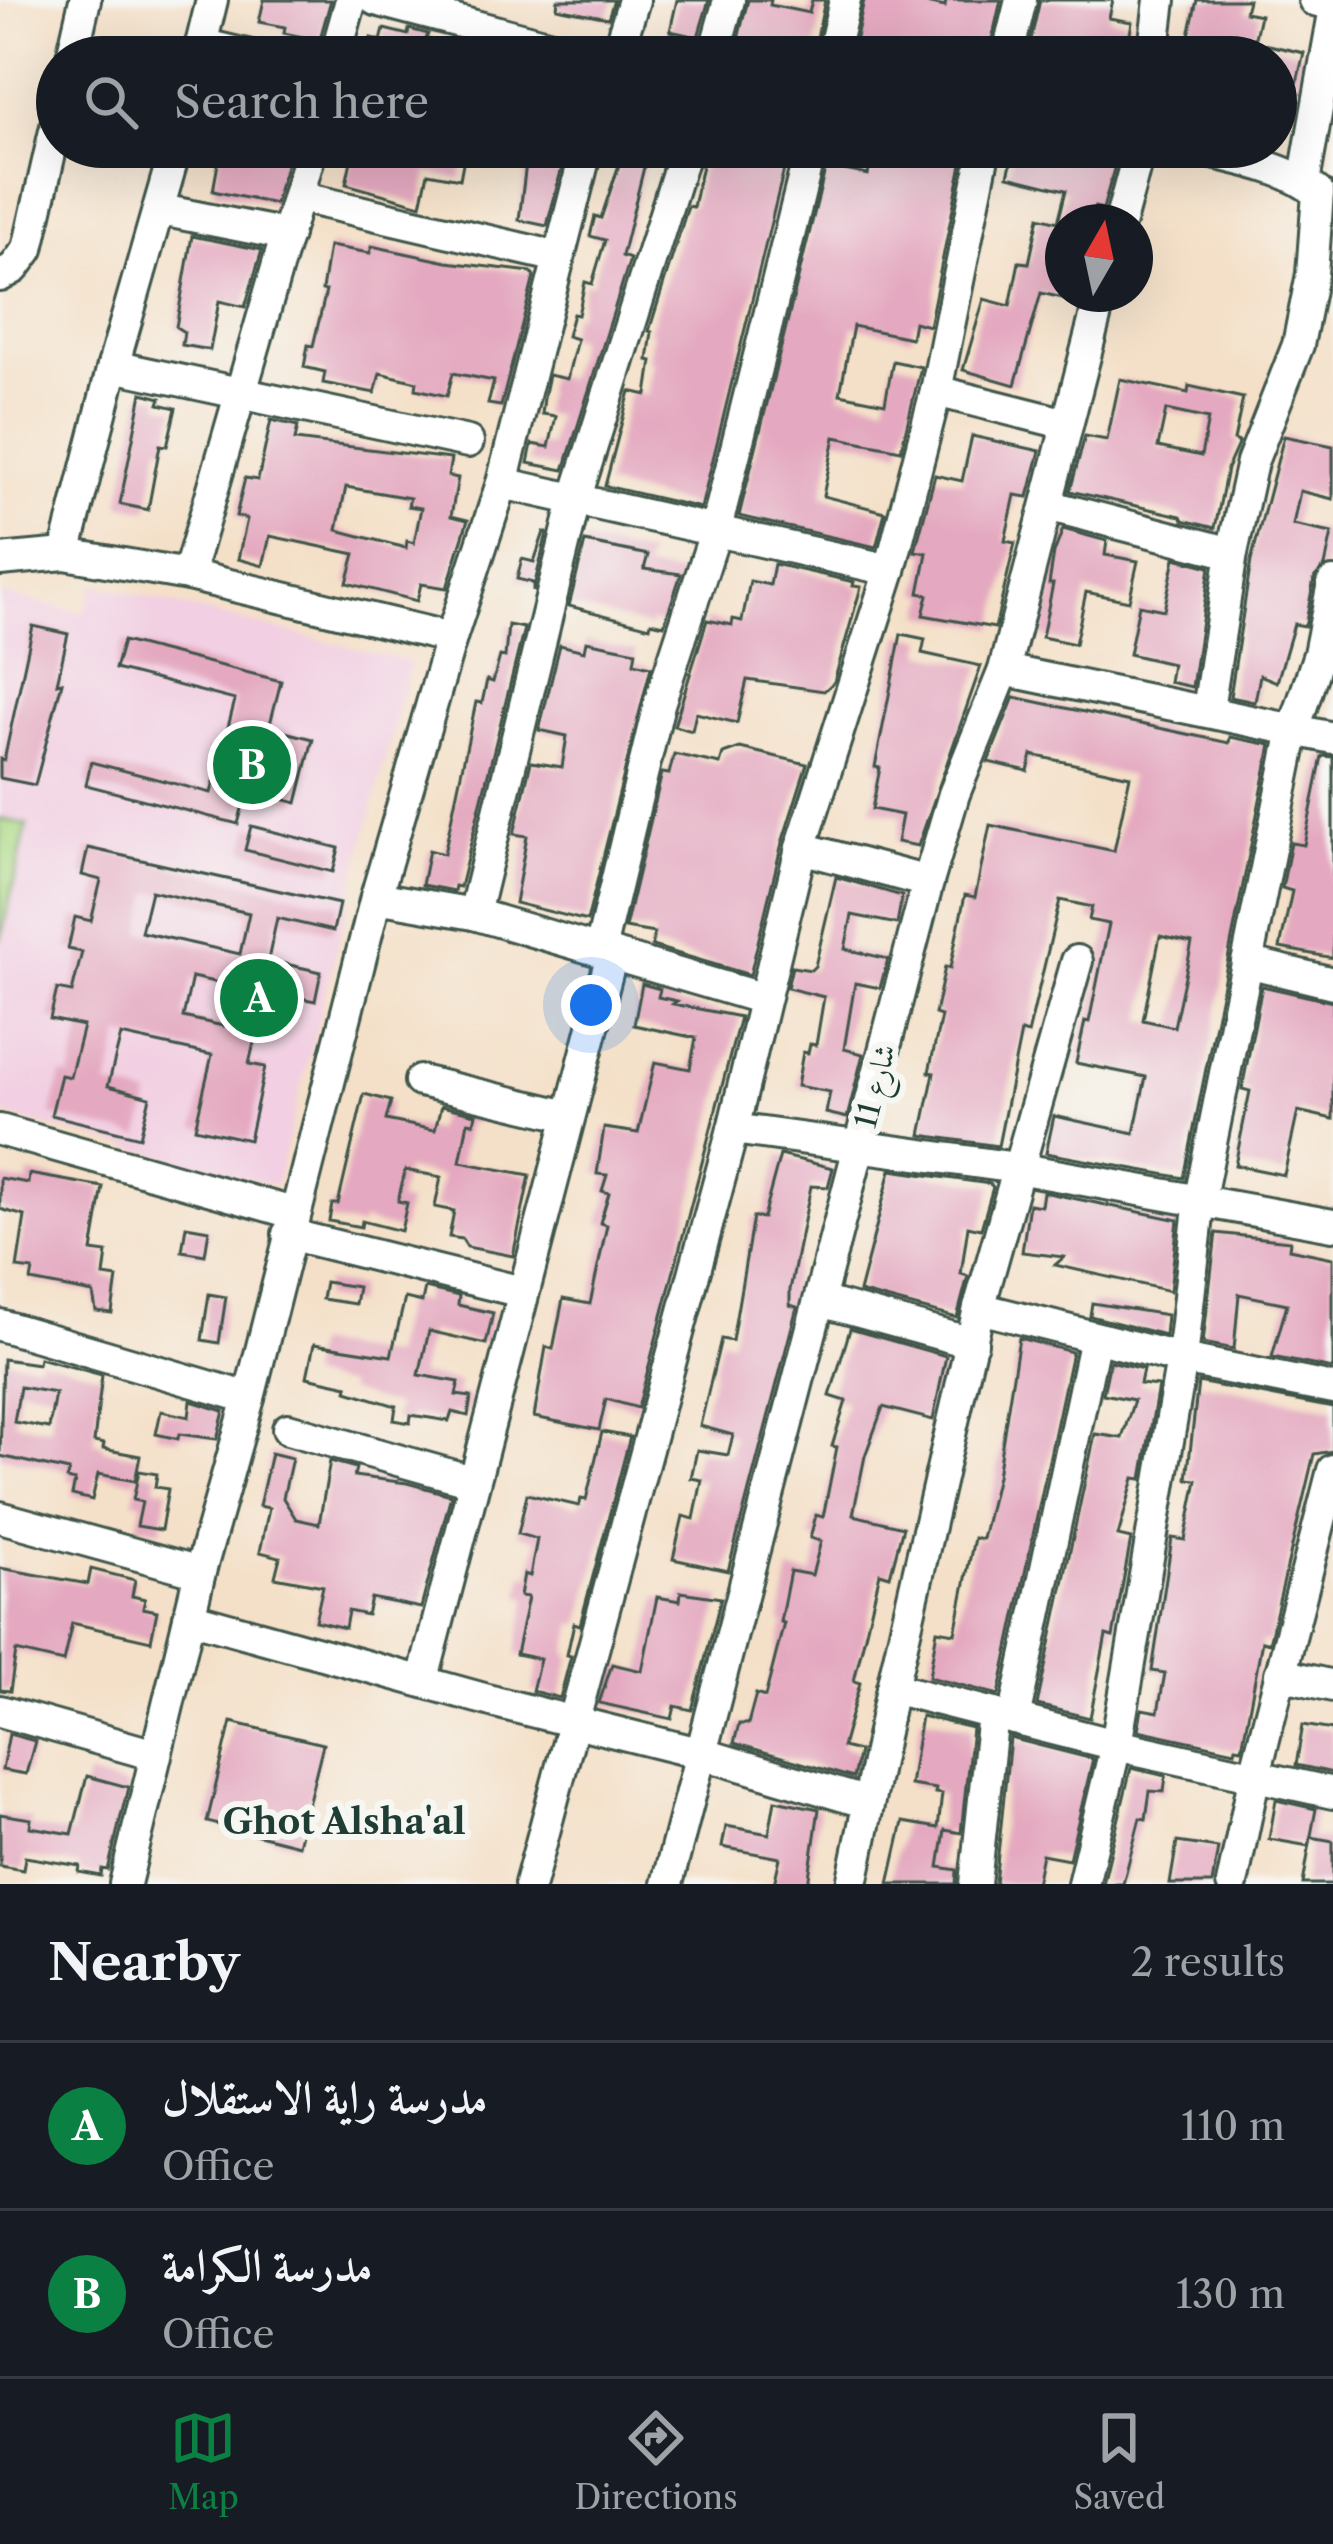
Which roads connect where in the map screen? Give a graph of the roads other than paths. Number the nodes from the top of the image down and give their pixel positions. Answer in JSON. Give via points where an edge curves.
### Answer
{"nodes":[{"id":1,"x":85,"y":0,"type":"edge"},
{"id":2,"x":212,"y":0,"type":"edge"},
{"id":3,"x":351,"y":0,"type":"edge"},
{"id":4,"x":376,"y":0,"type":"edge"},
{"id":5,"x":634,"y":0,"type":"edge"},
{"id":6,"x":729,"y":0,"type":"edge"},
{"id":7,"x":845,"y":0,"type":"edge"},
{"id":8,"x":1021,"y":0,"type":"edge"},
{"id":9,"x":1160,"y":0,"type":"edge"},
{"id":10,"x":1314,"y":0,"type":"edge"},
{"id":11,"x":1333,"y":4,"type":"edge"},
{"id":12,"x":1333,"y":20,"type":"edge"},
{"id":13,"x":77,"y":36,"type":"edge"},
{"id":14,"x":204,"y":36,"type":"edge"},
{"id":15,"x":341,"y":36,"type":"edge"},
{"id":16,"x":513,"y":36,"type":"edge"},
{"id":17,"x":623,"y":36,"type":"edge"},
{"id":18,"x":719,"y":36,"type":"edge"},
{"id":19,"x":837,"y":36,"type":"edge"},
{"id":20,"x":1012,"y":36,"type":"edge"},
{"id":21,"x":1156,"y":36,"type":"edge"},
{"id":22,"x":46,"y":168,"type":"edge"},
{"id":23,"x":171,"y":168,"type":"edge"},
{"id":24,"x":307,"y":168,"type":"edge"},
{"id":25,"x":581,"y":168,"type":"edge"},
{"id":26,"x":679,"y":168,"type":"edge"},
{"id":27,"x":806,"y":168,"type":"edge"},
{"id":28,"x":976,"y":168,"type":"edge"},
{"id":29,"x":1134,"y":168,"type":"edge"},
{"id":30,"x":1252,"y":168,"type":"edge"},
{"id":31,"x":1318,"y":190,"type":"edge"},
{"id":32,"x":299,"y":197,"type":"junction"},
{"id":33,"x":1125,"y":204,"type":"edge"},
{"id":34,"x":161,"y":210,"type":"junction"},
{"id":35,"x":287,"y":235,"type":"junction"},
{"id":36,"x":558,"y":257,"type":"junction"},
{"id":37,"x":0,"y":276,"type":"edge"},
{"id":38,"x":1096,"y":312,"type":"edge"},
{"id":39,"x":113,"y":366,"type":"junction"},
{"id":40,"x":936,"y":391,"type":"junction"},
{"id":41,"x":238,"y":393,"type":"junction"},
{"id":42,"x":1067,"y":424,"type":"junction"},
{"id":43,"x":468,"y":442,"type":"dead end"},
{"id":44,"x":502,"y":483,"type":"junction"},
{"id":45,"x":575,"y":500,"type":"junction"},
{"id":46,"x":1047,"y":505,"type":"junction"},
{"id":47,"x":715,"y":533,"type":"junction"},
{"id":48,"x":1232,"y":553,"type":"junction"},
{"id":49,"x":65,"y":554,"type":"junction"},
{"id":50,"x":0,"y":560,"type":"edge"},
{"id":51,"x":890,"y":570,"type":"junction"},
{"id":52,"x":188,"y":575,"type":"junction"},
{"id":53,"x":1333,"y":583,"type":"edge"},
{"id":54,"x":451,"y":638,"type":"junction"},
{"id":55,"x":1004,"y":670,"type":"junction"},
{"id":56,"x":1208,"y":710,"type":"junction"},
{"id":57,"x":1294,"y":729,"type":"junction"},
{"id":58,"x":1333,"y":737,"type":"edge"},
{"id":59,"x":801,"y":848,"type":"junction"},
{"id":60,"x":928,"y":882,"type":"junction"},
{"id":61,"x":376,"y":897,"type":"junction"},
{"id":62,"x":474,"y":914,"type":"junction"},
{"id":63,"x":606,"y":952,"type":"junction"},
{"id":64,"x":1078,"y":961,"type":"dead end"},
{"id":65,"x":1247,"y":962,"type":"junction"},
{"id":66,"x":1333,"y":983,"type":"edge"},
{"id":67,"x":764,"y":999,"type":"junction"},
{"id":68,"x":420,"y":1081,"type":"dead end"},
{"id":69,"x":568,"y":1116,"type":"junction"},
{"id":70,"x":733,"y":1129,"type":"junction"},
{"id":71,"x":0,"y":1130,"type":"edge"},
{"id":72,"x":860,"y":1144,"type":"junction"},
{"id":73,"x":1018,"y":1168,"type":"junction"},
{"id":74,"x":1200,"y":1198,"type":"junction"},
{"id":75,"x":291,"y":1223,"type":"junction"},
{"id":76,"x":1333,"y":1225,"type":"edge"},
{"id":77,"x":522,"y":1292,"type":"junction"},
{"id":78,"x":820,"y":1301,"type":"junction"},
{"id":79,"x":979,"y":1308,"type":"junction"},
{"id":80,"x":0,"y":1324,"type":"edge"},
{"id":81,"x":1095,"y":1338,"type":"junction"},
{"id":82,"x":972,"y":1343,"type":"junction"},
{"id":83,"x":1182,"y":1359,"type":"junction"},
{"id":84,"x":1333,"y":1389,"type":"edge"},
{"id":85,"x":249,"y":1399,"type":"junction"},
{"id":86,"x":288,"y":1429,"type":"dead end"},
{"id":87,"x":1333,"y":1470,"type":"edge"},
{"id":88,"x":472,"y":1481,"type":"junction"},
{"id":89,"x":0,"y":1516,"type":"edge"},
{"id":90,"x":200,"y":1572,"type":"junction"},
{"id":91,"x":189,"y":1617,"type":"junction"},
{"id":92,"x":1280,"y":1674,"type":"junction"},
{"id":93,"x":423,"y":1679,"type":"junction"},
{"id":94,"x":1333,"y":1686,"type":"edge"},
{"id":95,"x":892,"y":1688,"type":"junction"},
{"id":96,"x":0,"y":1711,"type":"edge"},
{"id":97,"x":1004,"y":1716,"type":"junction"},
{"id":98,"x":576,"y":1722,"type":"junction"},
{"id":99,"x":1116,"y":1745,"type":"junction"},
{"id":100,"x":703,"y":1754,"type":"junction"},
{"id":101,"x":155,"y":1755,"type":"junction"},
{"id":102,"x":1255,"y":1774,"type":"junction"},
{"id":103,"x":1333,"y":1793,"type":"edge"},
{"id":104,"x":868,"y":1803,"type":"junction"},
{"id":105,"x":858,"y":1851,"type":"junction"},
{"id":106,"x":125,"y":1884,"type":"edge"},
{"id":107,"x":530,"y":1884,"type":"edge"},
{"id":108,"x":667,"y":1884,"type":"edge"},
{"id":109,"x":829,"y":1884,"type":"edge"},
{"id":110,"x":852,"y":1884,"type":"edge"},
{"id":111,"x":975,"y":1884,"type":"edge"},
{"id":112,"x":1083,"y":1884,"type":"edge"},
{"id":113,"x":1232,"y":1884,"type":"edge"}],
"edges":[{"from":1,"to":13,"type":"street"},
{"from":2,"to":14,"type":"street"},
{"from":3,"to":15,"type":"street"},
{"from":4,"to":16,"type":"street"},
{"from":5,"to":17,"type":"street"},
{"from":6,"to":18,"type":"street"},
{"from":7,"to":19,"type":"street"},
{"from":8,"to":20,"type":"street"},
{"from":9,"to":21,"type":"street"},
{"from":10,"to":11,"type":"street"},
{"from":12,"to":31,"type":"street"},
{"from":22,"to":37,"type":"street","via":[[28,249]]},
{"from":23,"to":34,"type":"street"},
{"from":24,"to":32,"type":"street"},
{"from":25,"to":36,"type":"street"},
{"from":26,"to":45,"type":"street"},
{"from":27,"to":47,"type":"street"},
{"from":28,"to":40,"type":"street"},
{"from":29,"to":33,"type":"street"},
{"from":30,"to":31,"type":"street"},
{"from":31,"to":48,"type":"street","via":[[1298,345],[1252,462]]},
{"from":32,"to":35,"type":"street"},
{"from":32,"to":36,"type":"street"},
{"from":34,"to":35,"type":"street"},
{"from":34,"to":39,"type":"street"},
{"from":35,"to":41,"type":"street"},
{"from":36,"to":44,"type":"street"},
{"from":38,"to":42,"type":"street","name":"شارع 11"},
{"from":39,"to":41,"type":"street"},
{"from":39,"to":49,"type":"street"},
{"from":40,"to":42,"type":"street"},
{"from":40,"to":51,"type":"street"},
{"from":41,"to":43,"type":"street"},
{"from":41,"to":52,"type":"street"},
{"from":42,"to":46,"type":"street","name":"شارع 11"},
{"from":44,"to":45,"type":"street"},
{"from":44,"to":54,"type":"street"},
{"from":45,"to":47,"type":"street"},
{"from":45,"to":62,"type":"street"},
{"from":46,"to":48,"type":"street"},
{"from":46,"to":55,"type":"street","name":"شارع 11"},
{"from":47,"to":51,"type":"street"},
{"from":47,"to":63,"type":"street","via":[[659,704]]},
{"from":48,"to":56,"type":"street"},
{"from":49,"to":50,"type":"street"},
{"from":49,"to":52,"type":"street"},
{"from":51,"to":59,"type":"street"},
{"from":52,"to":54,"type":"street"},
{"from":53,"to":57,"type":"street"},
{"from":54,"to":61,"type":"street"},
{"from":55,"to":56,"type":"street"},
{"from":55,"to":60,"type":"street","name":"شارع 11"},
{"from":56,"to":57,"type":"street"},
{"from":57,"to":58,"type":"street"},
{"from":57,"to":65,"type":"street"},
{"from":59,"to":60,"type":"street"},
{"from":59,"to":67,"type":"street"},
{"from":60,"to":72,"type":"street","name":"شارع 11"},
{"from":61,"to":62,"type":"street"},
{"from":61,"to":75,"type":"street"},
{"from":62,"to":63,"type":"street"},
{"from":63,"to":67,"type":"street"},
{"from":63,"to":69,"type":"street"},
{"from":64,"to":73,"type":"street"},
{"from":65,"to":66,"type":"street"},
{"from":65,"to":74,"type":"street"},
{"from":67,"to":70,"type":"street"},
{"from":68,"to":69,"type":"street"},
{"from":69,"to":77,"type":"street"},
{"from":70,"to":72,"type":"street"},
{"from":70,"to":98,"type":"street"},
{"from":71,"to":75,"type":"street"},
{"from":72,"to":73,"type":"street"},
{"from":72,"to":78,"type":"street","name":"شارع 11"},
{"from":73,"to":74,"type":"street"},
{"from":73,"to":79,"type":"street"},
{"from":74,"to":76,"type":"street"},
{"from":74,"to":83,"type":"street"},
{"from":75,"to":77,"type":"street"},
{"from":75,"to":85,"type":"street"},
{"from":77,"to":88,"type":"street"},
{"from":78,"to":82,"type":"street"},
{"from":78,"to":100,"type":"street","name":"شارع 11"},
{"from":79,"to":81,"type":"street"},
{"from":79,"to":82,"type":"street"},
{"from":80,"to":85,"type":"street"},
{"from":81,"to":83,"type":"street"},
{"from":81,"to":97,"type":"street"},
{"from":82,"to":95,"type":"street"},
{"from":83,"to":84,"type":"street"},
{"from":83,"to":99,"type":"street"},
{"from":85,"to":90,"type":"street"},
{"from":86,"to":88,"type":"street"},
{"from":87,"to":92,"type":"street"},
{"from":88,"to":93,"type":"street"},
{"from":89,"to":90,"type":"street"},
{"from":90,"to":91,"type":"street"},
{"from":91,"to":93,"type":"street"},
{"from":91,"to":101,"type":"street"},
{"from":92,"to":94,"type":"street"},
{"from":92,"to":102,"type":"street"},
{"from":93,"to":98,"type":"street"},
{"from":95,"to":97,"type":"street"},
{"from":95,"to":104,"type":"street"},
{"from":96,"to":101,"type":"street"},
{"from":97,"to":99,"type":"street"},
{"from":97,"to":111,"type":"street"},
{"from":98,"to":100,"type":"street"},
{"from":98,"to":107,"type":"street"},
{"from":99,"to":102,"type":"street"},
{"from":99,"to":112,"type":"street"},
{"from":100,"to":104,"type":"street"},
{"from":100,"to":108,"type":"street","name":"شارع 11"},
{"from":101,"to":106,"type":"street"},
{"from":102,"to":103,"type":"street"},
{"from":102,"to":113,"type":"street"},
{"from":104,"to":105,"type":"street"},
{"from":105,"to":109,"type":"street"},
{"from":105,"to":110,"type":"street"}]}
